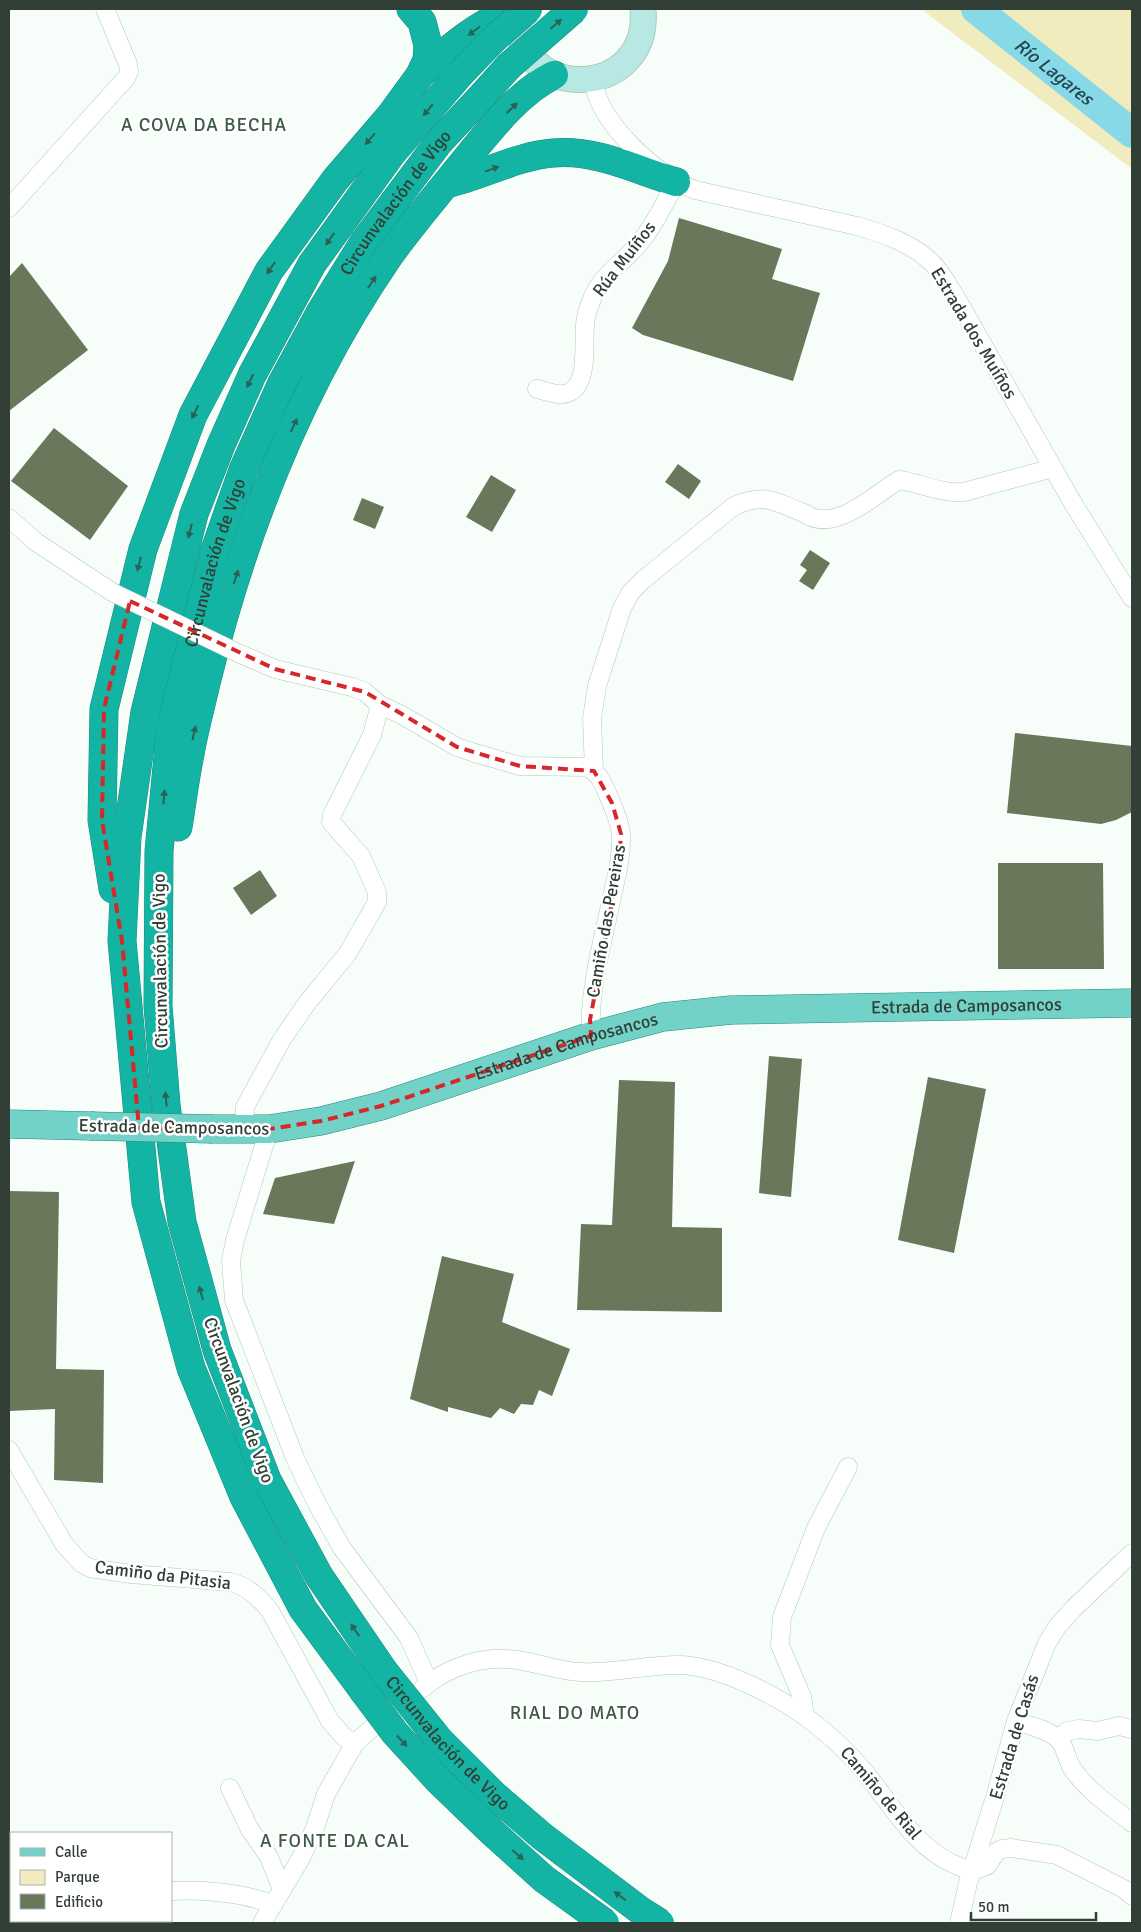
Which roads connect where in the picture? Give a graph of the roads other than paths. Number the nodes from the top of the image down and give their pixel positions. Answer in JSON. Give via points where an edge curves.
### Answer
{"nodes":[{"id":1,"x":105,"y":9,"type":"edge"},
{"id":2,"x":411,"y":9,"type":"edge"},
{"id":3,"x":517,"y":9,"type":"edge"},
{"id":4,"x":528,"y":9,"type":"edge"},
{"id":5,"x":574,"y":9,"type":"edge"},
{"id":6,"x":643,"y":9,"type":"edge"},
{"id":7,"x":420,"y":75,"type":"junction"},
{"id":8,"x":554,"y":75,"type":"junction"},
{"id":9,"x":593,"y":80,"type":"junction"},
{"id":10,"x":676,"y":182,"type":"junction"},
{"id":11,"x":446,"y":184,"type":"junction"},
{"id":12,"x":9,"y":208,"type":"edge"},
{"id":13,"x":537,"y":389,"type":"dead end"},
{"id":14,"x":1053,"y":468,"type":"junction"},
{"id":15,"x":9,"y":518,"type":"edge"},
{"id":16,"x":1132,"y":598,"type":"edge"},
{"id":17,"x":380,"y":705,"type":"junction"},
{"id":18,"x":594,"y":771,"type":"junction"},
{"id":19,"x":122,"y":941,"type":"junction"},
{"id":20,"x":1132,"y":1004,"type":"edge"},
{"id":21,"x":158,"y":1006,"type":"junction"},
{"id":22,"x":591,"y":1036,"type":"junction"},
{"id":23,"x":9,"y":1124,"type":"edge"},
{"id":24,"x":256,"y":1129,"type":"junction"},
{"id":25,"x":9,"y":1450,"type":"edge"},
{"id":26,"x":848,"y":1467,"type":"dead end"},
{"id":27,"x":1131,"y":1558,"type":"edge"},
{"id":28,"x":805,"y":1716,"type":"junction"},
{"id":29,"x":1016,"y":1721,"type":"junction"},
{"id":30,"x":372,"y":1728,"type":"dead end"},
{"id":31,"x":1132,"y":1729,"type":"edge"},
{"id":32,"x":1059,"y":1740,"type":"junction"},
{"id":33,"x":355,"y":1744,"type":"junction"},
{"id":34,"x":230,"y":1788,"type":"dead end"},
{"id":35,"x":1132,"y":1823,"type":"edge"},
{"id":36,"x":972,"y":1870,"type":"junction"},
{"id":37,"x":172,"y":1891,"type":"edge"},
{"id":38,"x":1132,"y":1896,"type":"edge"},
{"id":39,"x":277,"y":1898,"type":"junction"},
{"id":40,"x":262,"y":1923,"type":"edge"},
{"id":41,"x":605,"y":1923,"type":"edge"},
{"id":42,"x":660,"y":1923,"type":"edge"},
{"id":43,"x":960,"y":1923,"type":"edge"}],
"edges":[{"from":1,"to":12,"type":"street","via":[[129,72]]},
{"from":2,"to":7,"type":"highway","via":[[422,22],[428,45],[427,60]]},
{"from":3,"to":7,"type":"highway","one_way":true,"via":[[496,16],[479,27]]},
{"from":3,"to":8,"type":"main road","via":[[516,22],[524,48],[537,64]]},
{"from":4,"to":19,"type":"highway","name":"Circunvalación de Vigo","one_way":true,"bridge":true,"via":[[460,74],[392,153],[312,264],[252,375],[221,445],[194,514],[145,712],[127,837]]},
{"from":21,"to":5,"type":"highway","name":"Circunvalación de Vigo","one_way":true,"bridge":true,"via":[[159,851],[171,725],[214,553],[243,470],[282,383],[364,242],[439,142],[509,66]]},
{"from":6,"to":9,"type":"main road","via":[[643,23],[635,49],[617,69]]},
{"from":7,"to":19,"type":"highway","one_way":true,"via":[[335,180],[269,271],[193,415],[143,550],[104,709],[102,820]]},
{"from":8,"to":9,"type":"main road","via":[[573,80]]},
{"from":11,"to":8,"type":"highway","one_way":true,"via":[[517,103],[543,80]]},
{"from":9,"to":10,"type":"street","name":"Estrada dos Muíños","via":[[594,92],[602,109],[616,127],[638,152]]},
{"from":11,"to":10,"type":"highway","one_way":true,"via":[[523,159],[553,153],[582,153],[608,159]]},
{"from":10,"to":13,"type":"street","name":"Rúa Muíños","via":[[651,228],[593,296],[586,317],[584,354],[576,388],[566,395]]},
{"from":10,"to":14,"type":"street","name":"Estrada dos Muíños","via":[[695,190],[864,228],[919,252],[944,278]]},
{"from":21,"to":11,"type":"highway","one_way":true,"via":[[168,982],[173,857],[190,752],[220,627],[258,512],[294,426],[330,353],[390,255]]},
{"from":14,"to":16,"type":"street","name":"Estrada dos Muíños"},
{"from":14,"to":18,"type":"street","via":[[964,492],[949,493],[899,480],[848,514],[825,519],[810,517],[762,498],[734,506],[643,580],[622,608],[597,686],[592,718]]},
{"from":15,"to":17,"type":"street","bridge":true,"via":[[36,542],[112,592],[275,669],[352,687],[365,692]]},
{"from":17,"to":18,"type":"street","via":[[475,753],[520,766],[585,767]]},
{"from":17,"to":24,"type":"street","via":[[372,735],[331,822],[361,856],[377,892],[377,902],[348,953],[276,1048],[245,1108]]},
{"from":18,"to":22,"type":"street","name":"Camiño das Pereiras","via":[[612,802],[621,834],[619,865],[590,1020]]},
{"from":19,"to":41,"type":"highway","name":"Circunvalación de Vigo","one_way":true,"bridge":true,"via":[[146,1202],[191,1368],[244,1497],[299,1600],[395,1734],[438,1780],[544,1879]]},
{"from":20,"to":22,"type":"main road","name":"Estrada de Camposancos","via":[[731,1010],[663,1017]]},
{"from":42,"to":21,"type":"highway","name":"Circunvalación de Vigo","one_way":true,"bridge":true,"via":[[554,1845],[494,1795],[440,1741],[383,1670],[319,1576],[267,1480],[217,1350],[182,1222],[166,1105]]},
{"from":22,"to":24,"type":"main road","name":"Estrada de Camposancos","via":[[381,1106],[321,1121]]},
{"from":23,"to":24,"type":"main road","name":"Estrada de Camposancos","bridge":true},
{"from":24,"to":28,"type":"street","name":"Camiño de Rial","via":[[231,1261],[234,1300],[292,1450],[317,1504],[342,1548],[409,1638],[426,1686],[468,1664],[491,1658],[578,1672],[692,1666],[742,1682]]},
{"from":25,"to":33,"type":"street","name":"Camiño da Pitasia","via":[[64,1544],[81,1563],[90,1568],[131,1574],[231,1582],[242,1585],[255,1595],[270,1611],[330,1722]]},
{"from":26,"to":28,"type":"street","via":[[816,1528],[782,1617],[780,1645],[802,1697]]},
{"from":27,"to":29,"type":"street","name":"Estrada de Casás","via":[[1057,1627],[1036,1668]]},
{"from":28,"to":36,"type":"street","name":"Camiño de Rial","via":[[835,1740],[863,1770],[915,1836],[947,1862]]},
{"from":29,"to":32,"type":"street"},
{"from":29,"to":36,"type":"street","name":"Estrada de Casás"},
{"from":30,"to":33,"type":"street"},
{"from":31,"to":32,"type":"street","via":[[1119,1726],[1097,1731],[1079,1729],[1067,1731]]},
{"from":32,"to":35,"type":"street","via":[[1071,1767],[1098,1797]]},
{"from":33,"to":39,"type":"street","via":[[326,1794],[301,1858]]},
{"from":34,"to":39,"type":"street","via":[[249,1828],[269,1857]]},
{"from":36,"to":38,"type":"street","via":[[987,1866],[996,1852],[1002,1849],[1057,1855]]},
{"from":36,"to":43,"type":"street","name":"Estrada de Casás"},
{"from":37,"to":39,"type":"street","via":[[203,1891],[262,1900]]},
{"from":39,"to":40,"type":"street"}]}
